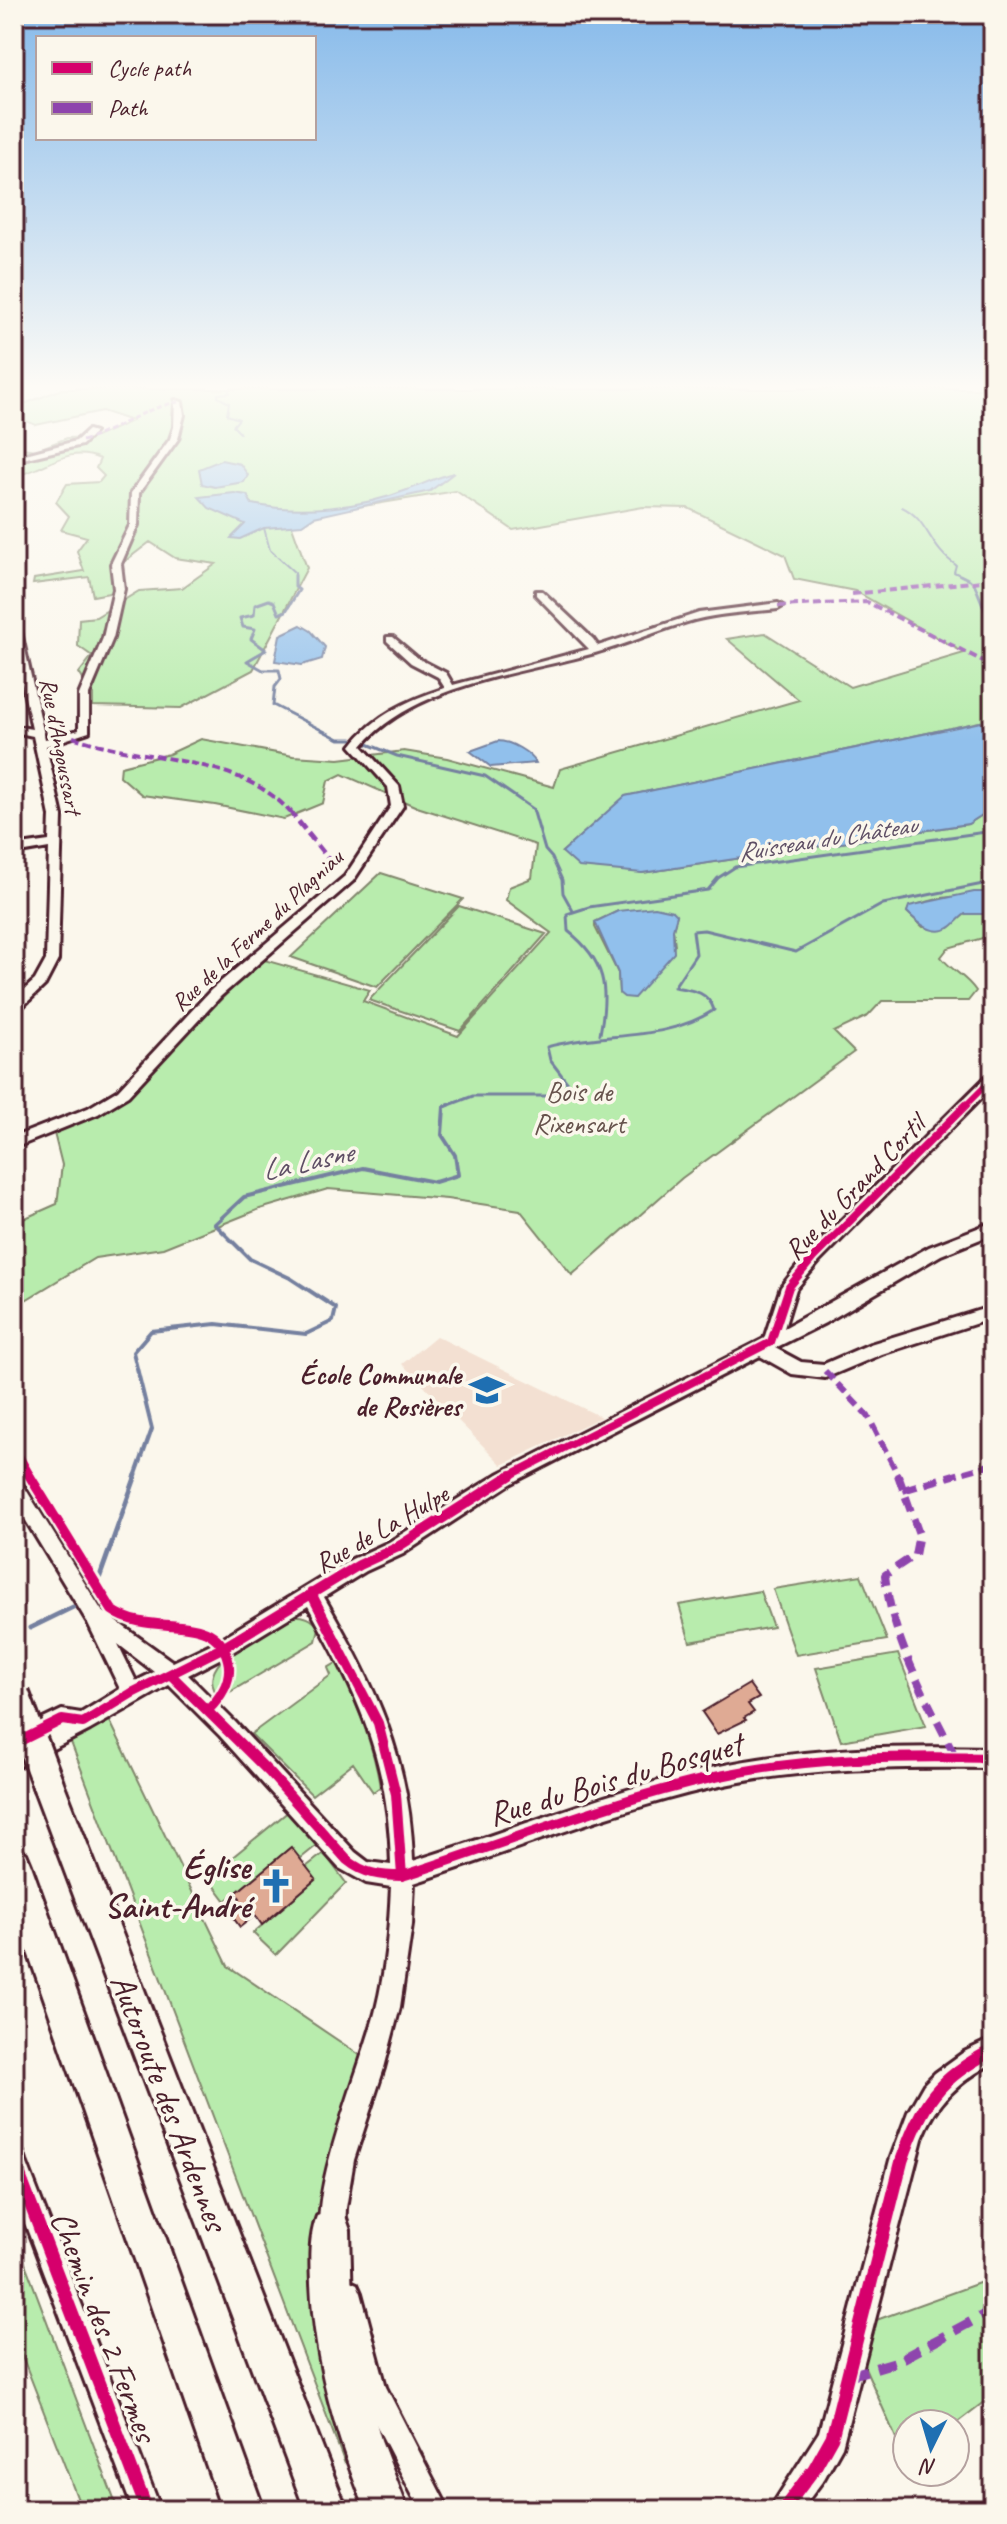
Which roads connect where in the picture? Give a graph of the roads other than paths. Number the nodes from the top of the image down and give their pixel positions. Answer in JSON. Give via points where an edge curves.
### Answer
{"nodes":[{"id":1,"x":135,"y":507,"type":"edge"},
{"id":2,"x":539,"y":593,"type":"dead end"},
{"id":3,"x":778,"y":606,"type":"dead end"},
{"id":4,"x":14,"y":626,"type":"edge"},
{"id":5,"x":390,"y":639,"type":"dead end"},
{"id":6,"x":595,"y":650,"type":"junction"},
{"id":7,"x":450,"y":688,"type":"junction"},
{"id":8,"x":14,"y":729,"type":"edge"},
{"id":9,"x":38,"y":738,"type":"junction"},
{"id":10,"x":55,"y":844,"type":"junction"},
{"id":11,"x":14,"y":850,"type":"edge"},
{"id":12,"x":14,"y":1007,"type":"edge"},
{"id":13,"x":993,"y":1078,"type":"edge"},
{"id":14,"x":14,"y":1143,"type":"edge"},
{"id":15,"x":993,"y":1228,"type":"edge"},
{"id":16,"x":993,"y":1312,"type":"edge"},
{"id":17,"x":765,"y":1345,"type":"junction"},
{"id":18,"x":14,"y":1485,"type":"edge"},
{"id":19,"x":311,"y":1593,"type":"junction"},
{"id":20,"x":95,"y":1617,"type":"junction"},
{"id":21,"x":171,"y":1675,"type":"junction"},
{"id":22,"x":132,"y":1693,"type":"junction"},
{"id":23,"x":14,"y":1695,"type":"edge"},
{"id":24,"x":83,"y":1723,"type":"junction"},
{"id":25,"x":14,"y":1744,"type":"edge"},
{"id":26,"x":993,"y":1758,"type":"edge"},
{"id":27,"x":14,"y":1759,"type":"edge"},
{"id":28,"x":14,"y":1865,"type":"edge"},
{"id":29,"x":402,"y":1876,"type":"junction"},
{"id":30,"x":993,"y":2050,"type":"edge"},
{"id":31,"x":14,"y":2161,"type":"edge"},
{"id":32,"x":331,"y":2230,"type":"junction"},
{"id":33,"x":147,"y":2510,"type":"edge"},
{"id":34,"x":243,"y":2510,"type":"edge"},
{"id":35,"x":326,"y":2510,"type":"edge"},
{"id":36,"x":387,"y":2510,"type":"edge"},
{"id":37,"x":435,"y":2510,"type":"edge"},
{"id":38,"x":783,"y":2510,"type":"edge"}],
"edges":[{"from":1,"to":9,"type":"street","via":[[134,525],[116,564],[119,589],[108,638],[84,695],[84,732]]},
{"from":2,"to":6,"type":"street"},
{"from":3,"to":6,"type":"street","name":"Rue de la Ferme du Plagniau","via":[[691,617]]},
{"from":4,"to":9,"type":"street","name":"Rue d'Angoussart"},
{"from":5,"to":7,"type":"street","via":[[442,675]]},
{"from":6,"to":7,"type":"street","name":"Rue de la Ferme du Plagniau"},
{"from":7,"to":14,"type":"street","name":"Rue de la Ferme du Plagniau","via":[[391,715],[356,744],[393,786],[397,806],[341,887],[216,993],[123,1093]]},
{"from":8,"to":9,"type":"street"},
{"from":9,"to":10,"type":"street","name":"Rue d'Angoussart","via":[[56,809]]},
{"from":10,"to":11,"type":"street"},
{"from":10,"to":12,"type":"street","name":"Rue d'Angoussart","via":[[52,960],[40,982]]},
{"from":13,"to":17,"type":"street","name":"Rue du Grand Cortil","via":[[813,1258],[789,1287]]},
{"from":15,"to":17,"type":"street","name":"Rue de La Hulpe","via":[[935,1251]]},
{"from":16,"to":17,"type":"street","via":[[825,1371],[798,1369]]},
{"from":17,"to":19,"type":"street","name":"Rue de La Hulpe","via":[[504,1479],[434,1525]]},
{"from":18,"to":20,"type":"street"},
{"from":19,"to":21,"type":"street","name":"Rue de La Hulpe"},
{"from":19,"to":29,"type":"street","via":[[378,1723],[396,1794]]},
{"from":20,"to":21,"type":"street"},
{"from":20,"to":22,"type":"street"},
{"from":21,"to":22,"type":"street","name":"Rue de La Hulpe"},
{"from":21,"to":29,"type":"street","via":[[269,1772],[347,1860],[376,1876]]},
{"from":22,"to":24,"type":"street","name":"Rue de La Hulpe"},
{"from":23,"to":35,"type":"highway","name":"Autoroute des Ardennes","bridge":true},
{"from":24,"to":25,"type":"street","name":"Rue de La Hulpe","via":[[62,1720]]},
{"from":24,"to":27,"type":"street"},
{"from":26,"to":29,"type":"street","name":"Rue du Bois du Bosquet","via":[[856,1757],[714,1777]]},
{"from":28,"to":34,"type":"highway"},
{"from":29,"to":32,"type":"street","via":[[392,1989],[379,2046],[350,2128]]},
{"from":30,"to":38,"type":"street","via":[[959,2066],[935,2087],[916,2120],[832,2437]]},
{"from":31,"to":33,"type":"street","name":"Chemin des 2 Fermes"},
{"from":32,"to":36,"type":"highway","via":[[337,2358],[347,2402]]},
{"from":32,"to":37,"type":"street","via":[[373,2391]]}]}
